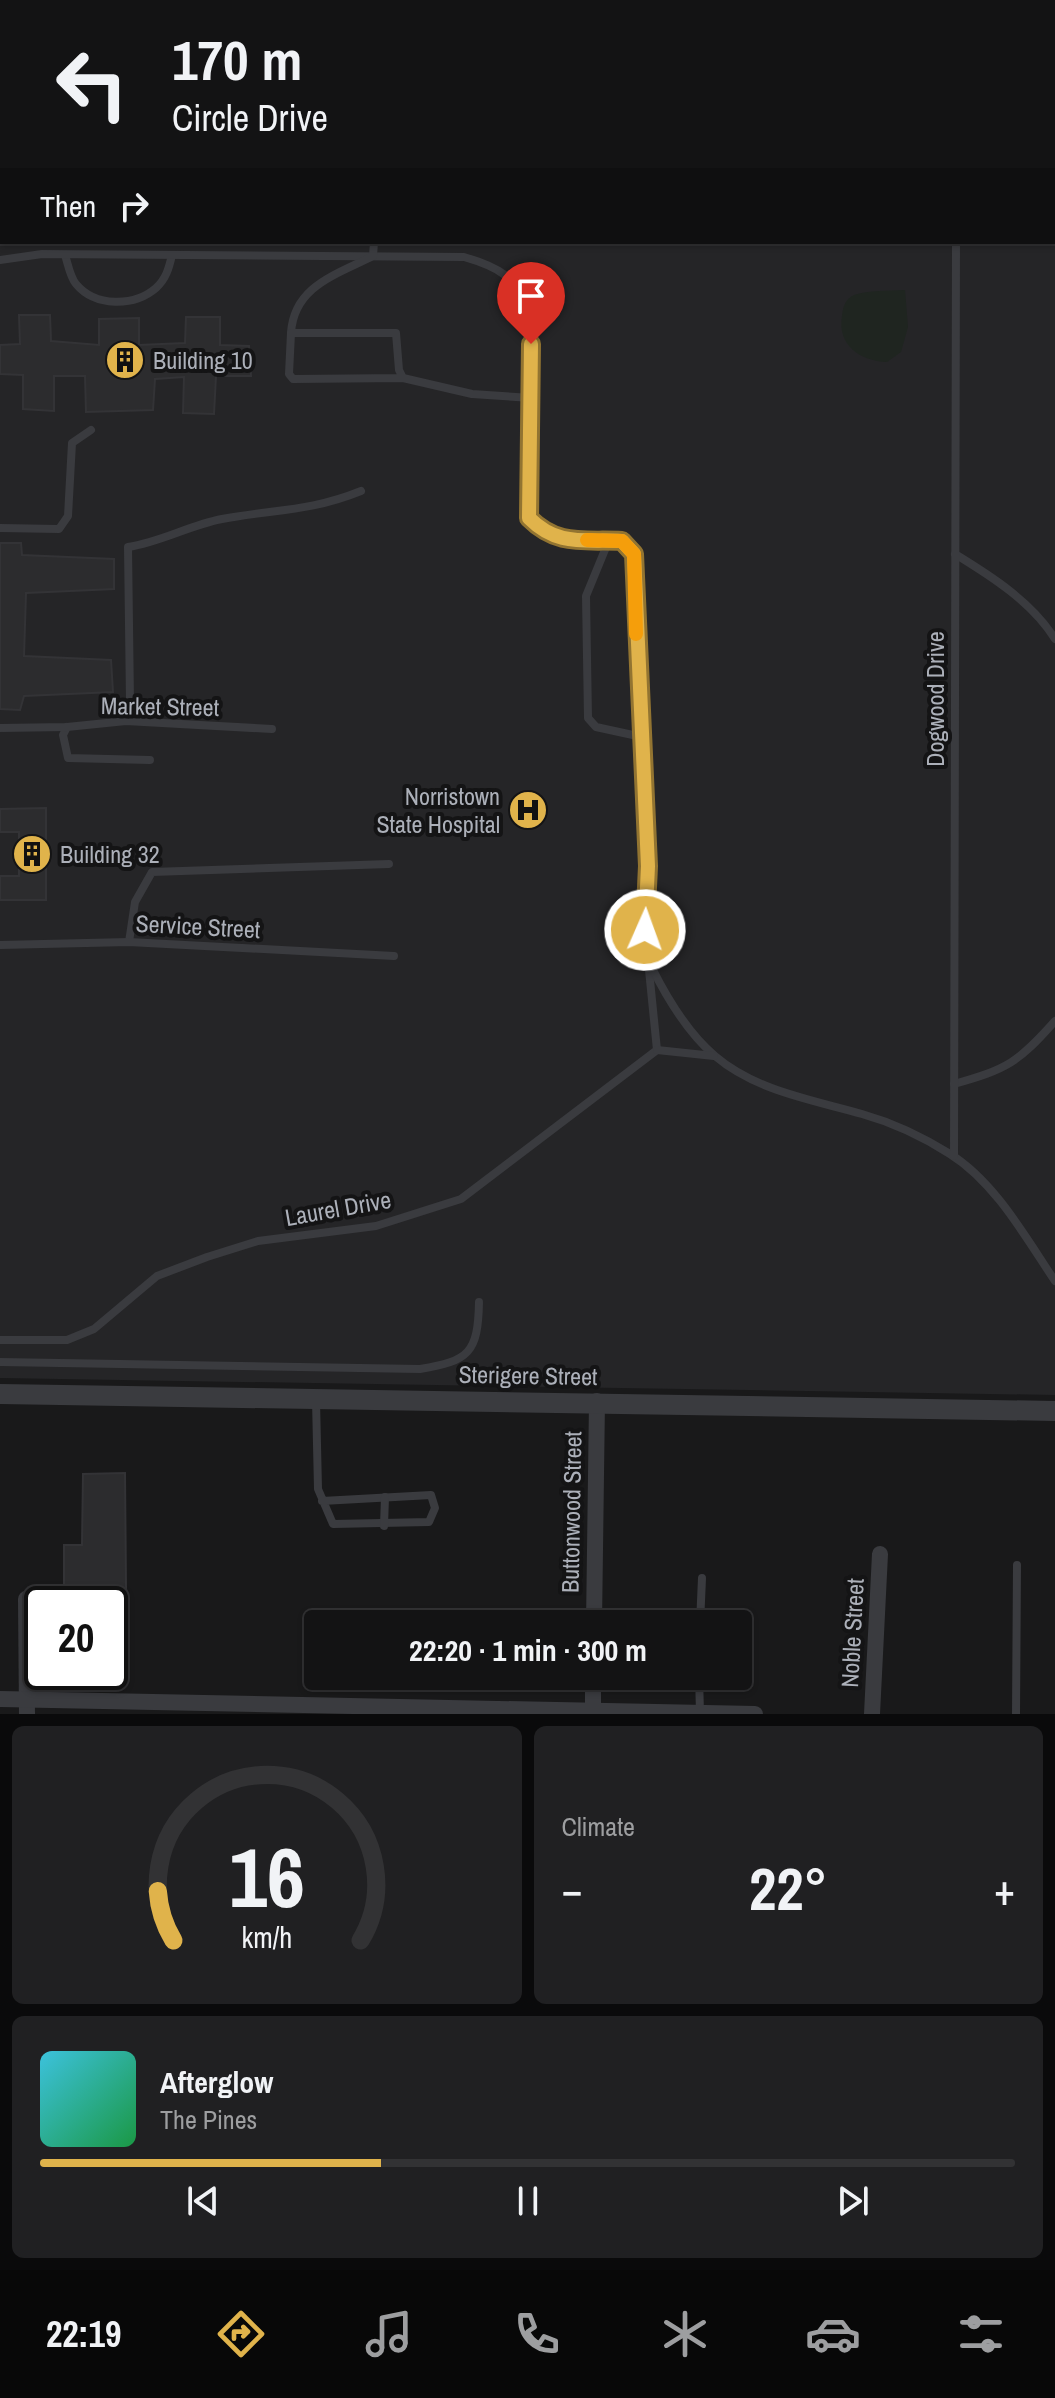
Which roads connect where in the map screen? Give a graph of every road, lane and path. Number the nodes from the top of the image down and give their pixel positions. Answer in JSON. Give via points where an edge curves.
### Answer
{"nodes":[{"id":1,"x":139,"y":244,"type":"edge"},
{"id":2,"x":374,"y":244,"type":"edge"},
{"id":3,"x":956,"y":244,"type":"edge"},
{"id":4,"x":65,"y":255,"type":"junction"},
{"id":5,"x":139,"y":255,"type":"junction"},
{"id":6,"x":172,"y":255,"type":"junction"},
{"id":7,"x":373,"y":256,"type":"junction"},
{"id":8,"x":0,"y":260,"type":"edge"},
{"id":9,"x":291,"y":333,"type":"junction"},
{"id":10,"x":403,"y":378,"type":"junction"},
{"id":11,"x":532,"y":398,"type":"junction"},
{"id":12,"x":91,"y":430,"type":"dead end"},
{"id":13,"x":361,"y":491,"type":"dead end"},
{"id":14,"x":0,"y":528,"type":"edge"},
{"id":15,"x":609,"y":540,"type":"junction"},
{"id":16,"x":955,"y":554,"type":"junction"},
{"id":17,"x":1055,"y":639,"type":"edge"},
{"id":18,"x":126,"y":721,"type":"junction"},
{"id":19,"x":67,"y":727,"type":"junction"},
{"id":20,"x":0,"y":728,"type":"edge"},
{"id":21,"x":272,"y":729,"type":"dead end"},
{"id":22,"x":642,"y":737,"type":"junction"},
{"id":23,"x":150,"y":760,"type":"dead end"},
{"id":24,"x":389,"y":864,"type":"dead end"},
{"id":25,"x":129,"y":942,"type":"junction"},
{"id":26,"x":0,"y":945,"type":"edge"},
{"id":27,"x":394,"y":956,"type":"dead end"},
{"id":28,"x":648,"y":961,"type":"junction"},
{"id":29,"x":1055,"y":1021,"type":"edge"},
{"id":30,"x":657,"y":1050,"type":"junction"},
{"id":31,"x":714,"y":1056,"type":"junction"},
{"id":32,"x":954,"y":1084,"type":"junction"},
{"id":33,"x":954,"y":1156,"type":"junction"},
{"id":34,"x":1055,"y":1281,"type":"edge"},
{"id":35,"x":479,"y":1302,"type":"dead end"},
{"id":36,"x":0,"y":1340,"type":"edge"},
{"id":37,"x":0,"y":1362,"type":"edge"},
{"id":38,"x":0,"y":1394,"type":"edge"},
{"id":39,"x":316,"y":1399,"type":"junction"},
{"id":40,"x":597,"y":1401,"type":"junction"},
{"id":41,"x":1055,"y":1412,"type":"edge"},
{"id":42,"x":385,"y":1497,"type":"junction"},
{"id":43,"x":322,"y":1501,"type":"junction"},
{"id":44,"x":384,"y":1526,"type":"junction"},
{"id":45,"x":880,"y":1554,"type":"dead end"},
{"id":46,"x":1017,"y":1565,"type":"dead end"},
{"id":47,"x":702,"y":1578,"type":"dead end"},
{"id":48,"x":594,"y":1610,"type":"edge"},
{"id":49,"x":701,"y":1610,"type":"edge"},
{"id":50,"x":593,"y":1690,"type":"edge"},
{"id":51,"x":699,"y":1690,"type":"edge"},
{"id":52,"x":0,"y":1699,"type":"edge"},
{"id":53,"x":27,"y":1707,"type":"edge"},
{"id":54,"x":306,"y":1710,"type":"edge"},
{"id":55,"x":476,"y":1711,"type":"edge"},
{"id":56,"x":593,"y":1712,"type":"edge"},
{"id":57,"x":700,"y":1713,"type":"edge"},
{"id":58,"x":755,"y":1714,"type":"edge"},
{"id":59,"x":872,"y":1714,"type":"edge"},
{"id":60,"x":1016,"y":1714,"type":"edge"}],
"edges":[{"from":1,"to":5,"type":"lane"},
{"from":2,"to":7,"type":"lane"},
{"from":3,"to":16,"type":"lane","name":"Dogwood Drive"},
{"from":4,"to":5,"type":"lane"},
{"from":4,"to":6,"type":"lane","via":[[77,286],[114,303],[156,289]]},
{"from":4,"to":8,"type":"lane"},
{"from":5,"to":6,"type":"lane"},
{"from":6,"to":7,"type":"lane"},
{"from":7,"to":9,"type":"lane","via":[[303,295],[292,311]]},
{"from":7,"to":11,"type":"lane","via":[[464,257],[487,263],[520,287],[530,311]]},
{"from":9,"to":10,"type":"lane","via":[[396,333]]},
{"from":9,"to":10,"type":"lane","via":[[293,379]]},
{"from":10,"to":11,"type":"lane","via":[[472,394]]},
{"from":11,"to":15,"type":"lane","via":[[529,518],[561,540]]},
{"from":12,"to":14,"type":"lane","via":[[72,443],[68,516],[59,529]]},
{"from":13,"to":18,"type":"lane","via":[[290,512],[220,519],[156,543],[128,547]]},
{"from":15,"to":22,"type":"lane","via":[[622,541],[634,554]]},
{"from":15,"to":22,"type":"lane","via":[[586,596],[588,718],[596,727]]},
{"from":16,"to":17,"type":"lane","via":[[994,577]]},
{"from":16,"to":32,"type":"lane","name":"Dogwood Drive"},
{"from":18,"to":19,"type":"lane","name":"Market Street"},
{"from":18,"to":21,"type":"lane","name":"Market Street"},
{"from":19,"to":20,"type":"lane","name":"Market Street"},
{"from":19,"to":23,"type":"lane","via":[[63,735],[68,758]]},
{"from":22,"to":28,"type":"lane"},
{"from":24,"to":25,"type":"lane","via":[[152,872],[135,902]]},
{"from":25,"to":26,"type":"lane","name":"Service Street"},
{"from":25,"to":27,"type":"lane","name":"Service Street"},
{"from":28,"to":30,"type":"lane"},
{"from":28,"to":31,"type":"lane"},
{"from":29,"to":32,"type":"lane","via":[[1025,1055],[1003,1070]]},
{"from":30,"to":31,"type":"lane"},
{"from":30,"to":36,"type":"lane","name":"Laurel Drive","via":[[461,1199],[376,1226],[258,1241],[207,1257],[157,1276],[94,1329],[67,1340]]},
{"from":31,"to":33,"type":"lane","via":[[765,1084],[908,1130]]},
{"from":32,"to":33,"type":"lane","name":"Dogwood Drive"},
{"from":33,"to":34,"type":"lane","via":[[1007,1212]]},
{"from":35,"to":37,"type":"lane","via":[[478,1327],[467,1356],[420,1369]]},
{"from":38,"to":39,"type":"street","name":"Sterigere Street"},
{"from":39,"to":40,"type":"street","name":"Sterigere Street"},
{"from":39,"to":43,"type":"lane"},
{"from":40,"to":41,"type":"street","name":"Sterigere Street"},
{"from":40,"to":48,"type":"street","name":"Buttonwood Street"},
{"from":42,"to":43,"type":"lane"},
{"from":42,"to":44,"type":"lane"},
{"from":42,"to":44,"type":"lane","via":[[431,1495],[435,1508],[429,1522]]},
{"from":43,"to":44,"type":"lane","via":[[333,1524]]},
{"from":45,"to":59,"type":"street","name":"Noble Street"},
{"from":46,"to":60,"type":"lane"},
{"from":47,"to":49,"type":"lane"},
{"from":50,"to":56,"type":"street"},
{"from":51,"to":57,"type":"lane"},
{"from":52,"to":53,"type":"street"},
{"from":53,"to":54,"type":"street"},
{"from":54,"to":55,"type":"street"},
{"from":55,"to":56,"type":"street"},
{"from":56,"to":57,"type":"street"},
{"from":57,"to":58,"type":"street"}]}
